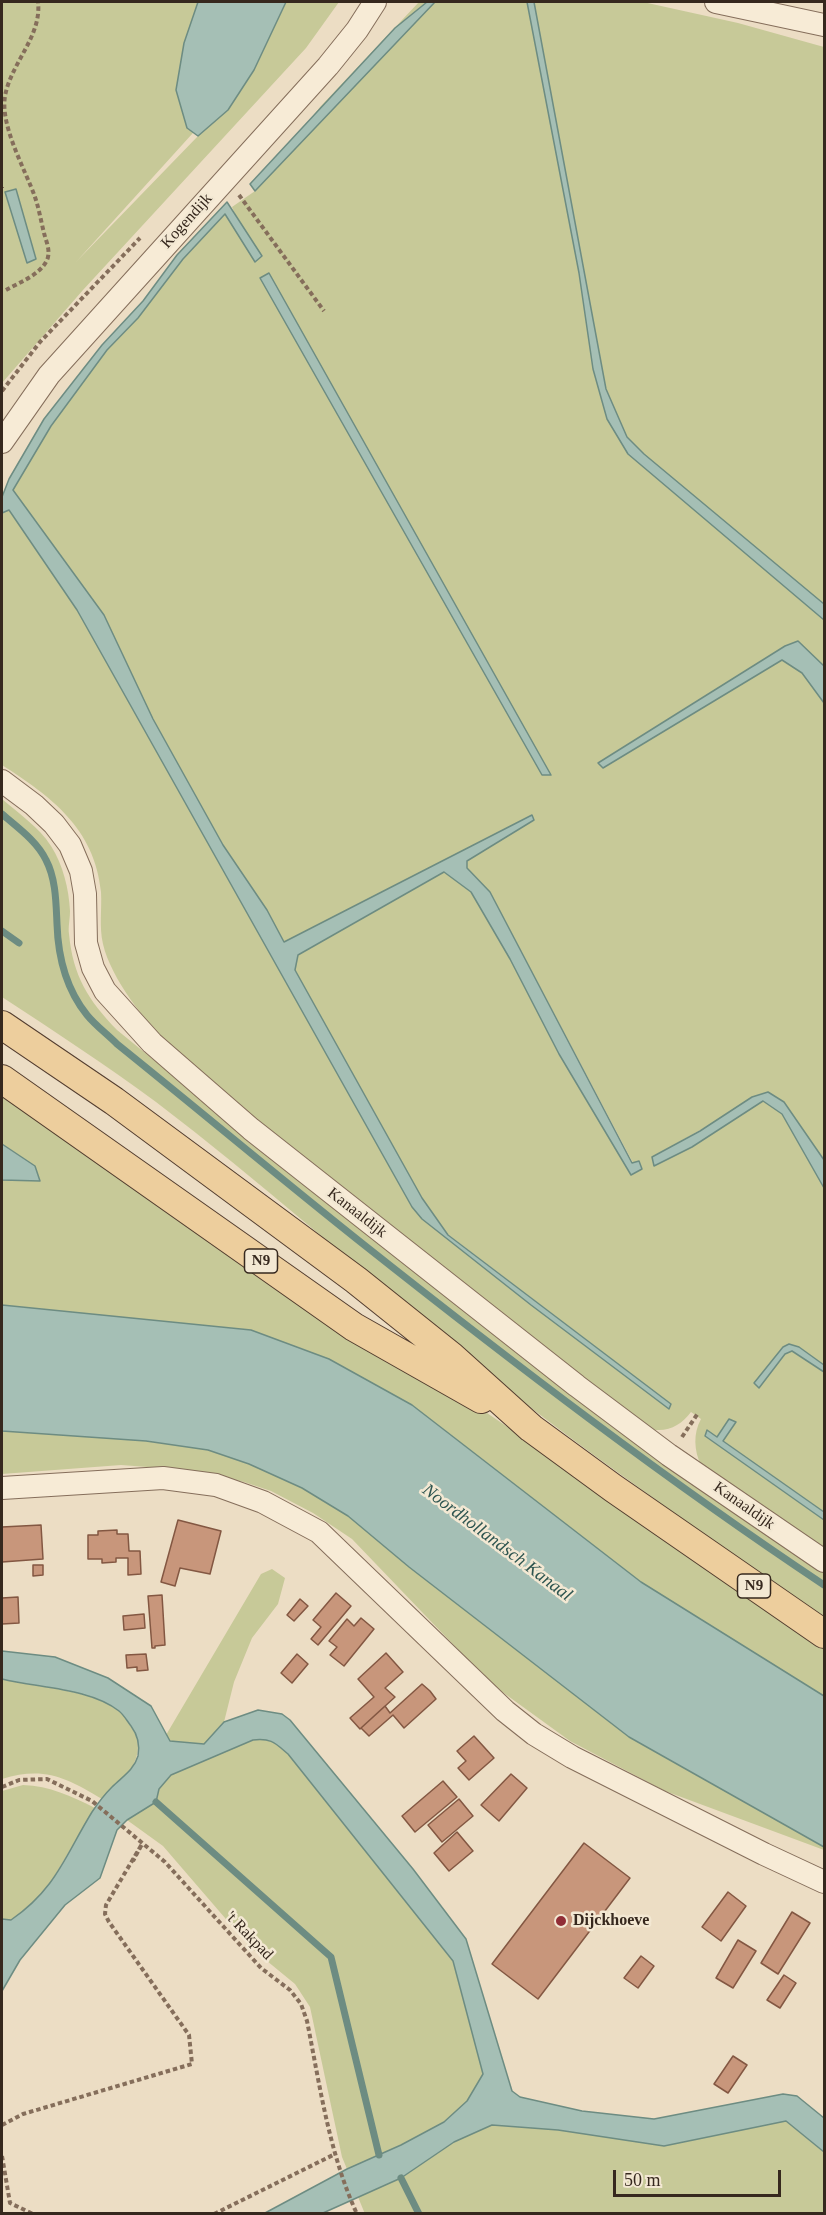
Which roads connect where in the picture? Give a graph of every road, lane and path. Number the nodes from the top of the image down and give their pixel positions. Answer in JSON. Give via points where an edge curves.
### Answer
{"nodes":[{"id":1,"x":38,"y":2,"type":"edge"},
{"id":2,"x":375,"y":2,"type":"edge"},
{"id":3,"x":716,"y":2,"type":"edge"},
{"id":4,"x":825,"y":25,"type":"edge"},
{"id":5,"x":226,"y":178,"type":"junction"},
{"id":6,"x":144,"y":233,"type":"dead end"},
{"id":7,"x":6,"y":290,"type":"dead end"},
{"id":8,"x":324,"y":311,"type":"dead end"},
{"id":9,"x":2,"y":391,"type":"edge"},
{"id":10,"x":2,"y":442,"type":"edge"},
{"id":11,"x":2,"y":781,"type":"edge"},
{"id":12,"x":2,"y":1025,"type":"edge"},
{"id":13,"x":2,"y":1079,"type":"edge"},
{"id":14,"x":698,"y":1413,"type":"dead end"},
{"id":15,"x":531,"y":1428,"type":"junction"},
{"id":16,"x":669,"y":1455,"type":"junction"},
{"id":17,"x":2,"y":1488,"type":"edge"},
{"id":18,"x":825,"y":1562,"type":"edge"},
{"id":19,"x":825,"y":1634,"type":"edge"},
{"id":20,"x":2,"y":1787,"type":"edge"},
{"id":21,"x":142,"y":1844,"type":"junction"},
{"id":22,"x":825,"y":1882,"type":"edge"},
{"id":23,"x":2,"y":2126,"type":"edge"},
{"id":24,"x":335,"y":2154,"type":"junction"},
{"id":25,"x":2,"y":2156,"type":"edge"},
{"id":26,"x":33,"y":2214,"type":"edge"},
{"id":27,"x":214,"y":2214,"type":"edge"},
{"id":28,"x":357,"y":2214,"type":"edge"}],
"edges":[{"from":1,"to":7,"type":"path","via":[[35,28],[4,96],[4,111],[35,198],[47,259],[34,273]]},
{"from":2,"to":5,"type":"street","name":"Kogendijk","via":[[328,66]]},
{"from":3,"to":4,"type":"street"},
{"from":5,"to":8,"type":"path"},
{"from":5,"to":10,"type":"street","name":"Kogendijk","via":[[49,375]]},
{"from":6,"to":9,"type":"path","name":"Kogendijk","via":[[40,342]]},
{"from":11,"to":16,"type":"street","name":"Kanaaldijk","via":[[34,805],[70,845],[81,871],[86,943],[93,968],[105,991],[152,1044],[250,1129]]},
{"from":12,"to":15,"type":"main road","number":"N9","via":[[114,1101],[356,1280],[451,1356]]},
{"from":13,"to":15,"type":"main road","number":"N9","via":[[354,1327]]},
{"from":14,"to":16,"type":"path"},
{"from":15,"to":19,"type":"main road","number":"N9"},
{"from":16,"to":18,"type":"street","name":"Kanaaldijk"},
{"from":17,"to":22,"type":"street","via":[[163,1478],[216,1485],[263,1502],[319,1532],[505,1711],[534,1734],[645,1794]]},
{"from":20,"to":21,"type":"path","name":"'t Rakpad","via":[[19,1780],[47,1779],[92,1802]]},
{"from":21,"to":23,"type":"path","via":[[106,1905],[105,1914],[189,2035],[192,2064],[23,2114]]},
{"from":21,"to":24,"type":"path","name":"'t Rakpad","via":[[165,1862],[261,1968],[290,1990],[301,2004]]},
{"from":24,"to":27,"type":"path"},
{"from":24,"to":28,"type":"path","name":"'t Rakpad"},
{"from":25,"to":26,"type":"path","via":[[10,2202]]}]}
